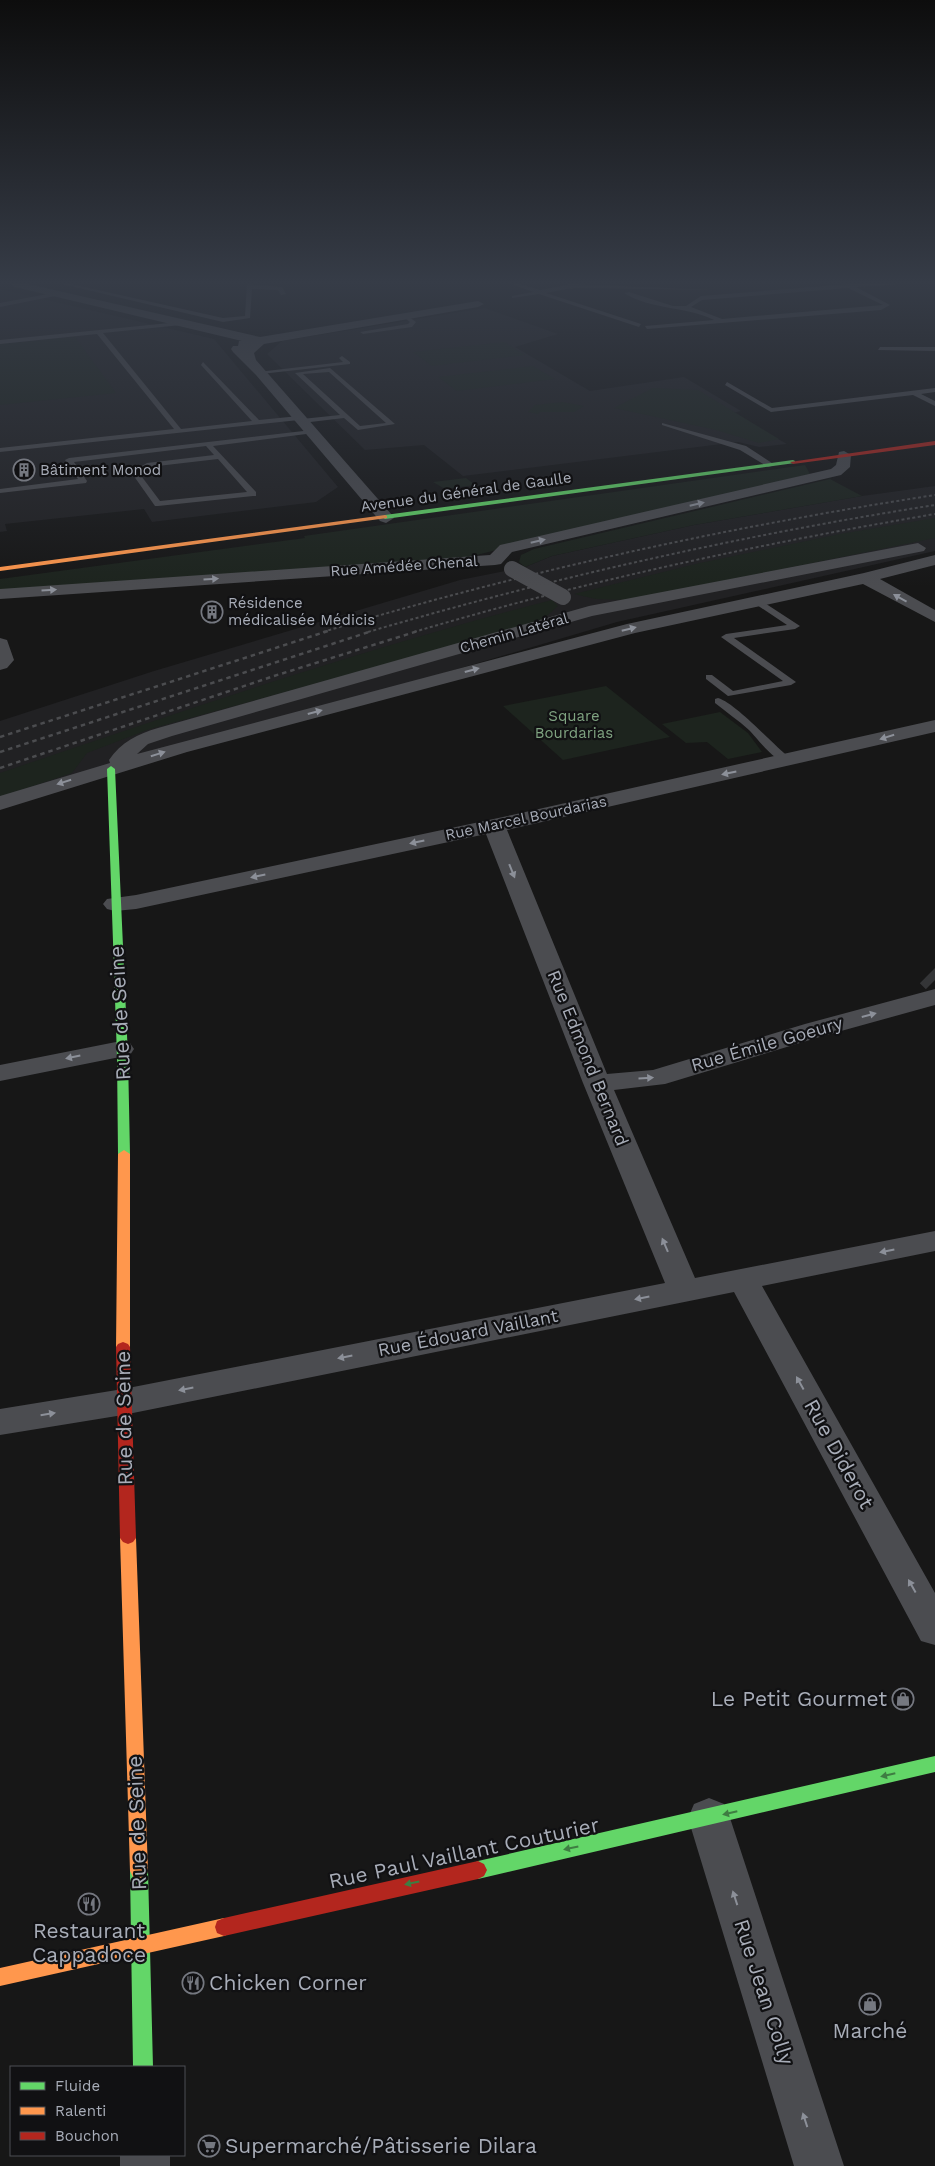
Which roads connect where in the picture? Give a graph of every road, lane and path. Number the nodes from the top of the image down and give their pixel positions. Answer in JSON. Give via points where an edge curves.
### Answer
{"nodes":[{"id":1,"x":141,"y":385,"type":"edge"},
{"id":2,"x":223,"y":385,"type":"edge"},
{"id":3,"x":272,"y":385,"type":"edge"},
{"id":4,"x":311,"y":385,"type":"edge"},
{"id":5,"x":347,"y":385,"type":"edge"},
{"id":6,"x":729,"y":385,"type":"edge"},
{"id":7,"x":900,"y":386,"type":"dead end"},
{"id":8,"x":935,"y":390,"type":"edge"},
{"id":9,"x":840,"y":392,"type":"dead end"},
{"id":10,"x":914,"y":393,"type":"junction"},
{"id":11,"x":854,"y":400,"type":"junction"},
{"id":12,"x":935,"y":404,"type":"edge"},
{"id":13,"x":346,"y":416,"type":"junction"},
{"id":14,"x":256,"y":421,"type":"junction"},
{"id":15,"x":305,"y":424,"type":"junction"},
{"id":16,"x":664,"y":424,"type":"dead end"},
{"id":17,"x":178,"y":430,"type":"junction"},
{"id":18,"x":208,"y":443,"type":"junction"},
{"id":19,"x":935,"y":443,"type":"edge"},
{"id":20,"x":0,"y":450,"type":"edge"},
{"id":21,"x":844,"y":455,"type":"junction"},
{"id":22,"x":218,"y":457,"type":"junction"},
{"id":23,"x":771,"y":465,"type":"junction"},
{"id":24,"x":0,"y":491,"type":"edge"},
{"id":25,"x":386,"y":518,"type":"junction"},
{"id":26,"x":935,"y":546,"type":"edge"},
{"id":27,"x":495,"y":560,"type":"junction"},
{"id":28,"x":935,"y":560,"type":"edge"},
{"id":29,"x":0,"y":569,"type":"edge"},
{"id":30,"x":865,"y":578,"type":"junction"},
{"id":31,"x":0,"y":594,"type":"edge"},
{"id":32,"x":757,"y":601,"type":"junction"},
{"id":33,"x":589,"y":611,"type":"junction"},
{"id":34,"x":935,"y":617,"type":"edge"},
{"id":35,"x":0,"y":644,"type":"edge"},
{"id":36,"x":0,"y":664,"type":"edge"},
{"id":37,"x":709,"y":676,"type":"dead end"},
{"id":38,"x":718,"y":701,"type":"dead end"},
{"id":39,"x":935,"y":726,"type":"edge"},
{"id":40,"x":787,"y":760,"type":"junction"},
{"id":41,"x":111,"y":769,"type":"junction"},
{"id":42,"x":0,"y":803,"type":"edge"},
{"id":43,"x":494,"y":826,"type":"junction"},
{"id":44,"x":115,"y":904,"type":"junction"},
{"id":45,"x":935,"y":997,"type":"edge"},
{"id":46,"x":121,"y":1049,"type":"junction"},
{"id":47,"x":0,"y":1073,"type":"edge"},
{"id":48,"x":597,"y":1083,"type":"junction"},
{"id":49,"x":935,"y":1241,"type":"edge"},
{"id":50,"x":742,"y":1278,"type":"junction"},
{"id":51,"x":684,"y":1290,"type":"junction"},
{"id":52,"x":122,"y":1402,"type":"junction"},
{"id":53,"x":0,"y":1422,"type":"edge"},
{"id":54,"x":935,"y":1629,"type":"edge"},
{"id":55,"x":935,"y":1764,"type":"edge"},
{"id":56,"x":709,"y":1818,"type":"junction"},
{"id":57,"x":141,"y":1943,"type":"junction"},
{"id":58,"x":0,"y":1977,"type":"edge"},
{"id":59,"x":143,"y":2066,"type":"edge"},
{"id":60,"x":819,"y":2166,"type":"edge"}],
"edges":[{"from":1,"to":17,"type":"lane"},
{"from":2,"to":14,"type":"lane"},
{"from":3,"to":15,"type":"street"},
{"from":4,"to":13,"type":"lane"},
{"from":5,"to":13,"type":"lane","via":[[392,424],[358,428]]},
{"from":6,"to":11,"type":"lane","via":[[771,410]]},
{"from":7,"to":10,"type":"lane"},
{"from":8,"to":10,"type":"lane"},
{"from":9,"to":11,"type":"lane"},
{"from":10,"to":11,"type":"lane"},
{"from":10,"to":12,"type":"lane"},
{"from":13,"to":15,"type":"lane"},
{"from":14,"to":15,"type":"lane"},
{"from":14,"to":17,"type":"lane"},
{"from":15,"to":18,"type":"lane"},
{"from":15,"to":25,"type":"street"},
{"from":16,"to":23,"type":"lane","via":[[743,448]]},
{"from":17,"to":20,"type":"lane"},
{"from":18,"to":22,"type":"lane"},
{"from":18,"to":24,"type":"lane","via":[[69,460],[83,480]]},
{"from":19,"to":21,"type":"street","name":"Avenue du Général de Gaulle"},
{"from":21,"to":23,"type":"street","name":"Avenue du Général de Gaulle"},
{"from":27,"to":21,"type":"street","name":"Rue Amédée Chenal","one_way":true,"via":[[506,548],[836,472],[843,467]]},
{"from":22,"to":22,"type":"lane","via":[[147,465],[135,472],[158,504],[253,494]]},
{"from":23,"to":25,"type":"street","name":"Avenue du Général de Gaulle"},
{"from":25,"to":29,"type":"street","name":"Avenue du Général de Gaulle"},
{"from":26,"to":33,"type":"street","name":"Chemin Latéral"},
{"from":31,"to":27,"type":"street","name":"Rue Amédée Chenal","one_way":true},
{"from":27,"to":33,"type":"street","bridge":true},
{"from":28,"to":30,"type":"street","name":"Chemin Latéral"},
{"from":30,"to":32,"type":"street","name":"Chemin Latéral"},
{"from":34,"to":30,"type":"street","one_way":true},
{"from":32,"to":37,"type":"lane","via":[[795,626],[726,637],[791,682],[731,694]]},
{"from":41,"to":32,"type":"street","name":"Chemin Latéral","one_way":true,"via":[[633,628]]},
{"from":33,"to":41,"type":"street","name":"Chemin Latéral","via":[[140,740]]},
{"from":35,"to":36,"type":"street","via":[[6,660]]},
{"from":38,"to":40,"type":"lane"},
{"from":39,"to":40,"type":"street","name":"Rue Marcel Bourdarias","one_way":true},
{"from":40,"to":43,"type":"street","name":"Rue Marcel Bourdarias","one_way":true},
{"from":41,"to":42,"type":"street","name":"Chemin Latéral","one_way":true},
{"from":41,"to":44,"type":"street","name":"Rue de Seine"},
{"from":43,"to":44,"type":"street","name":"Rue Marcel Bourdarias","one_way":true},
{"from":43,"to":48,"type":"street","name":"Rue Edmond Bernard","one_way":true},
{"from":44,"to":46,"type":"street","name":"Rue de Seine"},
{"from":48,"to":45,"type":"street","name":"Rue Émile Goeury","one_way":true,"via":[[655,1078]]},
{"from":46,"to":47,"type":"street","one_way":true},
{"from":46,"to":52,"type":"street","name":"Rue de Seine","via":[[124,1081]]},
{"from":51,"to":48,"type":"street","name":"Rue Edmond Bernard","one_way":true},
{"from":49,"to":50,"type":"street","name":"Rue Édouard Vaillant","one_way":true},
{"from":50,"to":51,"type":"street","name":"Rue Édouard Vaillant"},
{"from":54,"to":50,"type":"street","name":"Rue Diderot","one_way":true},
{"from":51,"to":52,"type":"street","name":"Rue Édouard Vaillant","one_way":true},
{"from":53,"to":52,"type":"street","name":"Rue Édouard Vaillant","one_way":true},
{"from":52,"to":57,"type":"street","name":"Rue de Seine"},
{"from":55,"to":56,"type":"street","name":"Rue Paul Vaillant Couturier","one_way":true},
{"from":56,"to":57,"type":"street","name":"Rue Paul Vaillant Couturier","one_way":true},
{"from":60,"to":56,"type":"street","name":"Rue Jean Colly","one_way":true},
{"from":57,"to":58,"type":"street","name":"Rue Paul Vaillant Couturier"},
{"from":57,"to":59,"type":"street","name":"Rue de Seine"}]}
